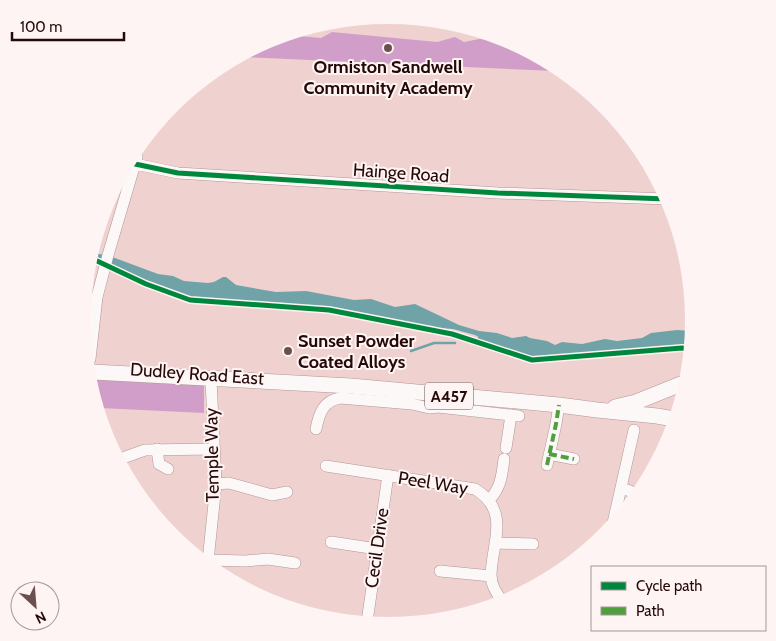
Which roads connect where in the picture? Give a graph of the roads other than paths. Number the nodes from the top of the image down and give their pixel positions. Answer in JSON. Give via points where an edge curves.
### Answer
{"nodes":[{"id":1,"x":138,"y":161,"type":"edge"},
{"id":2,"x":134,"y":167,"type":"edge"},
{"id":3,"x":658,"y":199,"type":"edge"},
{"id":4,"x":93,"y":294,"type":"edge"},
{"id":5,"x":92,"y":309,"type":"edge"},
{"id":6,"x":91,"y":323,"type":"edge"},
{"id":7,"x":96,"y":369,"type":"edge"},
{"id":8,"x":96,"y":369,"type":"edge"},
{"id":9,"x":215,"y":377,"type":"junction"},
{"id":10,"x":677,"y":385,"type":"edge"},
{"id":11,"x":677,"y":388,"type":"edge"},
{"id":12,"x":350,"y":393,"type":"junction"},
{"id":13,"x":439,"y":401,"type":"junction"},
{"id":14,"x":559,"y":405,"type":"junction"},
{"id":15,"x":656,"y":409,"type":"junction"},
{"id":16,"x":597,"y":410,"type":"junction"},
{"id":17,"x":669,"y":416,"type":"edge"},
{"id":18,"x":316,"y":429,"type":"dead end"},
{"id":19,"x":634,"y":430,"type":"dead end"},
{"id":20,"x":157,"y":449,"type":"junction"},
{"id":21,"x":214,"y":449,"type":"junction"},
{"id":22,"x":125,"y":457,"type":"edge"},
{"id":23,"x":574,"y":459,"type":"dead end"},
{"id":24,"x":326,"y":466,"type":"dead end"},
{"id":25,"x":168,"y":469,"type":"dead end"},
{"id":26,"x":388,"y":475,"type":"junction"},
{"id":27,"x":216,"y":484,"type":"junction"},
{"id":28,"x":621,"y":488,"type":"junction"},
{"id":29,"x":631,"y":491,"type":"edge"},
{"id":30,"x":287,"y":492,"type":"dead end"},
{"id":31,"x":489,"y":500,"type":"junction"},
{"id":32,"x":617,"y":509,"type":"edge"},
{"id":33,"x":331,"y":542,"type":"dead end"},
{"id":34,"x":496,"y":544,"type":"junction"},
{"id":35,"x":533,"y":544,"type":"dead end"},
{"id":36,"x":377,"y":549,"type":"junction"},
{"id":37,"x":208,"y":557,"type":"edge"},
{"id":38,"x":213,"y":560,"type":"edge"},
{"id":39,"x":295,"y":562,"type":"dead end"},
{"id":40,"x":440,"y":572,"type":"dead end"},
{"id":41,"x":491,"y":576,"type":"junction"},
{"id":42,"x":499,"y":596,"type":"edge"},
{"id":43,"x":368,"y":617,"type":"edge"}],
"edges":[{"from":1,"to":3,"type":"street","name":"Hainge Road","via":[[178,173],[498,193]]},
{"from":2,"to":4,"type":"street"},
{"from":5,"to":6,"type":"street"},
{"from":7,"to":9,"type":"main road","name":"Dudley Road East","via":[[186,372],[189,376]]},
{"from":8,"to":9,"type":"main road","name":"Dudley Road East","number":"A457","via":[[120,371],[122,374]]},
{"from":9,"to":12,"type":"main road","name":"Dudley Road East","number":"A457","via":[[302,384]]},
{"from":9,"to":21,"type":"street","name":"Temple Way"},
{"from":10,"to":16,"type":"main road","via":[[636,402]]},
{"from":11,"to":15,"type":"main road"},
{"from":12,"to":13,"type":"main road","name":"Dudley Road East","number":"A457"},
{"from":12,"to":18,"type":"street","name":"Dudley Road East","via":[[333,399],[322,408]]},
{"from":13,"to":14,"type":"main road","name":"Dudley Road East","number":"A457"},
{"from":13,"to":31,"type":"street","name":"Dudley Road East","via":[[515,415],[500,486]]},
{"from":14,"to":16,"type":"main road","name":"Dudley Road East","number":"A457"},
{"from":14,"to":23,"type":"street","via":[[548,460]]},
{"from":15,"to":16,"type":"main road","name":"Dudley Road East","number":"A457"},
{"from":15,"to":17,"type":"main road","number":"A457"},
{"from":19,"to":28,"type":"street"},
{"from":20,"to":21,"type":"street"},
{"from":20,"to":22,"type":"street"},
{"from":20,"to":25,"type":"street","via":[[159,464]]},
{"from":21,"to":27,"type":"street","name":"Temple Way"},
{"from":24,"to":26,"type":"street","name":"Peel Way"},
{"from":26,"to":31,"type":"street","name":"Peel Way","via":[[475,489]]},
{"from":26,"to":36,"type":"street","name":"Cecil Drive"},
{"from":27,"to":30,"type":"street","via":[[228,483],[272,495]]},
{"from":27,"to":37,"type":"street","name":"Temple Way"},
{"from":28,"to":29,"type":"street"},
{"from":28,"to":32,"type":"street"},
{"from":31,"to":34,"type":"street","name":"Peel Way","via":[[498,528]]},
{"from":33,"to":36,"type":"street"},
{"from":34,"to":35,"type":"street"},
{"from":34,"to":41,"type":"street","name":"Peel Way"},
{"from":36,"to":43,"type":"street","name":"Cecil Drive"},
{"from":38,"to":39,"type":"street"},
{"from":40,"to":41,"type":"street"},
{"from":41,"to":42,"type":"street"}]}
